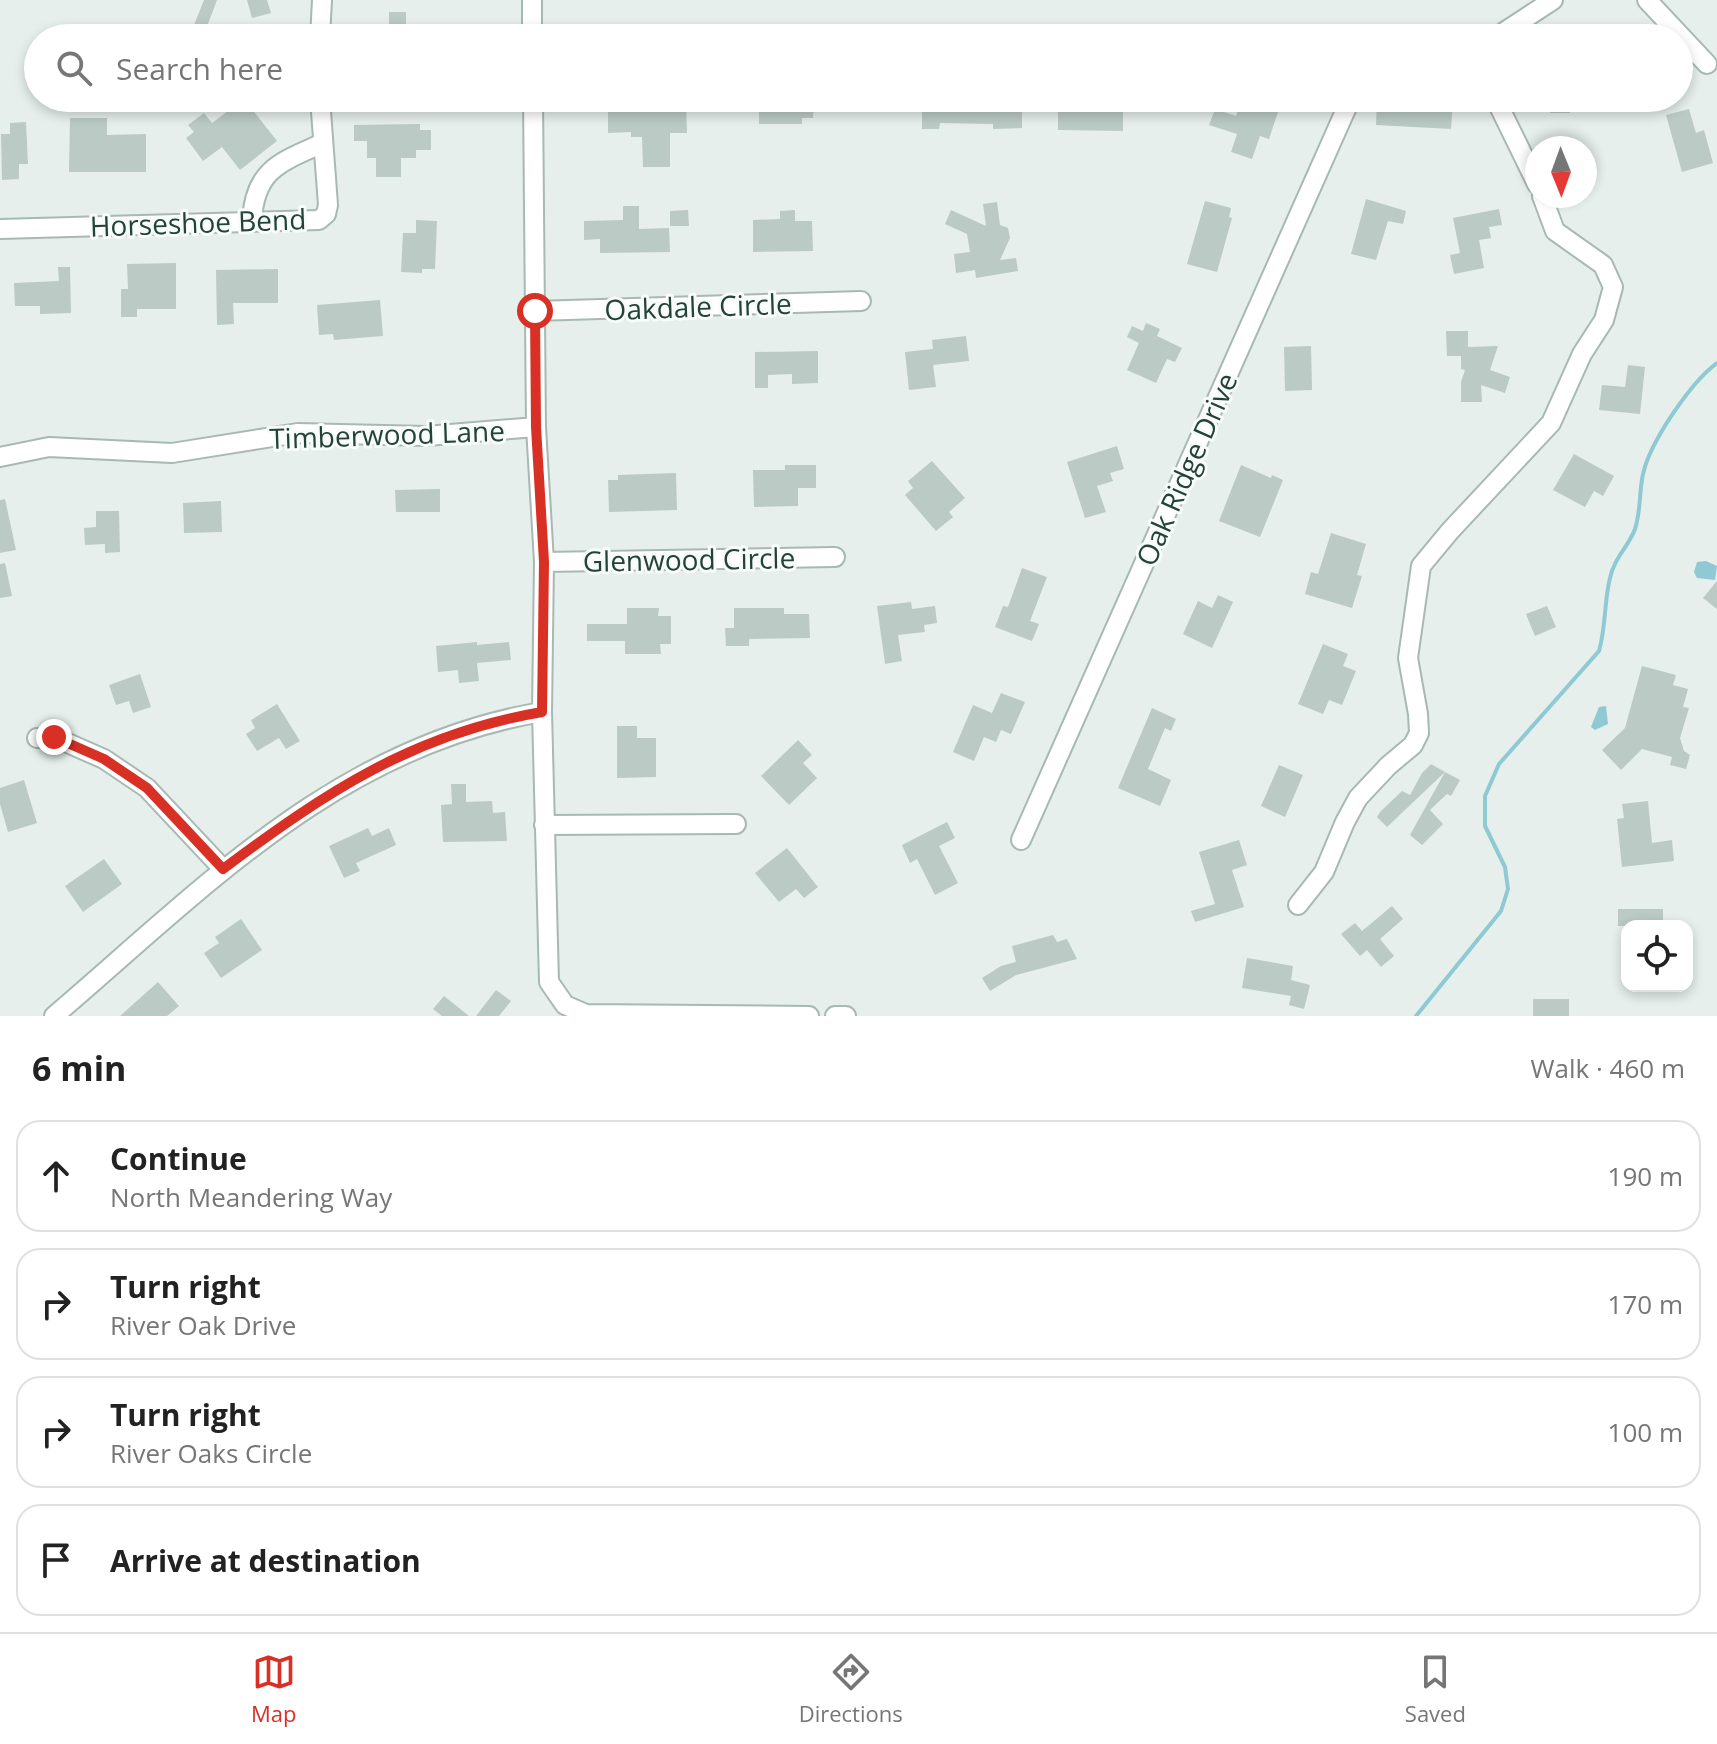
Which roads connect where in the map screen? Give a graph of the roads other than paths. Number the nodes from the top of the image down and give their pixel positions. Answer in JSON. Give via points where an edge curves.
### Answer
{"nodes":[{"id":1,"x":322,"y":0,"type":"edge"},
{"id":2,"x":532,"y":0,"type":"edge"},
{"id":3,"x":1553,"y":0,"type":"edge"},
{"id":4,"x":1647,"y":0,"type":"edge"},
{"id":5,"x":321,"y":24,"type":"edge"},
{"id":6,"x":532,"y":24,"type":"edge"},
{"id":7,"x":1516,"y":24,"type":"edge"},
{"id":8,"x":1670,"y":24,"type":"edge"},
{"id":9,"x":1693,"y":49,"type":"edge"},
{"id":10,"x":1707,"y":64,"type":"dead end"},
{"id":11,"x":321,"y":112,"type":"edge"},
{"id":12,"x":533,"y":112,"type":"edge"},
{"id":13,"x":1345,"y":112,"type":"edge"},
{"id":14,"x":1502,"y":112,"type":"edge"},
{"id":15,"x":323,"y":143,"type":"junction"},
{"id":16,"x":1525,"y":159,"type":"edge"},
{"id":17,"x":1546,"y":208,"type":"edge"},
{"id":18,"x":252,"y":220,"type":"junction"},
{"id":19,"x":0,"y":229,"type":"edge"},
{"id":20,"x":861,"y":301,"type":"dead end"},
{"id":21,"x":535,"y":311,"type":"junction"},
{"id":22,"x":536,"y":427,"type":"junction"},
{"id":23,"x":0,"y":457,"type":"edge"},
{"id":24,"x":835,"y":557,"type":"dead end"},
{"id":25,"x":544,"y":562,"type":"junction"},
{"id":26,"x":542,"y":712,"type":"junction"},
{"id":27,"x":37,"y":738,"type":"dead end"},
{"id":28,"x":736,"y":824,"type":"dead end"},
{"id":29,"x":544,"y":825,"type":"junction"},
{"id":30,"x":1021,"y":840,"type":"dead end"},
{"id":31,"x":223,"y":869,"type":"junction"},
{"id":32,"x":1298,"y":905,"type":"dead end"},
{"id":33,"x":54,"y":1016,"type":"edge"},
{"id":34,"x":809,"y":1016,"type":"edge"},
{"id":35,"x":835,"y":1016,"type":"edge"},
{"id":36,"x":846,"y":1016,"type":"edge"}],
"edges":[{"from":1,"to":5,"type":"street"},
{"from":2,"to":6,"type":"street"},
{"from":3,"to":7,"type":"street"},
{"from":4,"to":8,"type":"street"},
{"from":9,"to":10,"type":"street"},
{"from":11,"to":15,"type":"street","name":"Horseshoe Bend"},
{"from":12,"to":21,"type":"street"},
{"from":13,"to":30,"type":"street","name":"Oak Ridge Drive"},
{"from":14,"to":16,"type":"street"},
{"from":15,"to":18,"type":"street","via":[[261,180],[253,197]]},
{"from":15,"to":18,"type":"street","name":"Horseshoe Bend","via":[[326,214],[319,220]]},
{"from":17,"to":32,"type":"street","via":[[1555,231],[1603,265],[1613,287],[1604,320],[1582,354],[1551,423],[1421,566],[1408,658],[1419,733],[1358,798],[1324,872]]},
{"from":18,"to":19,"type":"street","name":"Horseshoe Bend"},
{"from":20,"to":21,"type":"street","name":"Oakdale Circle"},
{"from":21,"to":22,"type":"street"},
{"from":22,"to":23,"type":"street","name":"Timberwood Lane","via":[[426,436],[298,433],[172,453],[49,447]]},
{"from":22,"to":25,"type":"street"},
{"from":24,"to":25,"type":"street","name":"Glenwood Circle"},
{"from":25,"to":26,"type":"street"},
{"from":26,"to":29,"type":"street"},
{"from":26,"to":31,"type":"street","via":[[456,732],[388,760],[330,792]]},
{"from":27,"to":31,"type":"street","via":[[54,737],[104,759],[147,788]]},
{"from":28,"to":29,"type":"street"},
{"from":29,"to":34,"type":"street","via":[[549,982],[565,1005],[586,1014]]},
{"from":31,"to":33,"type":"street"},
{"from":35,"to":36,"type":"street"}]}
